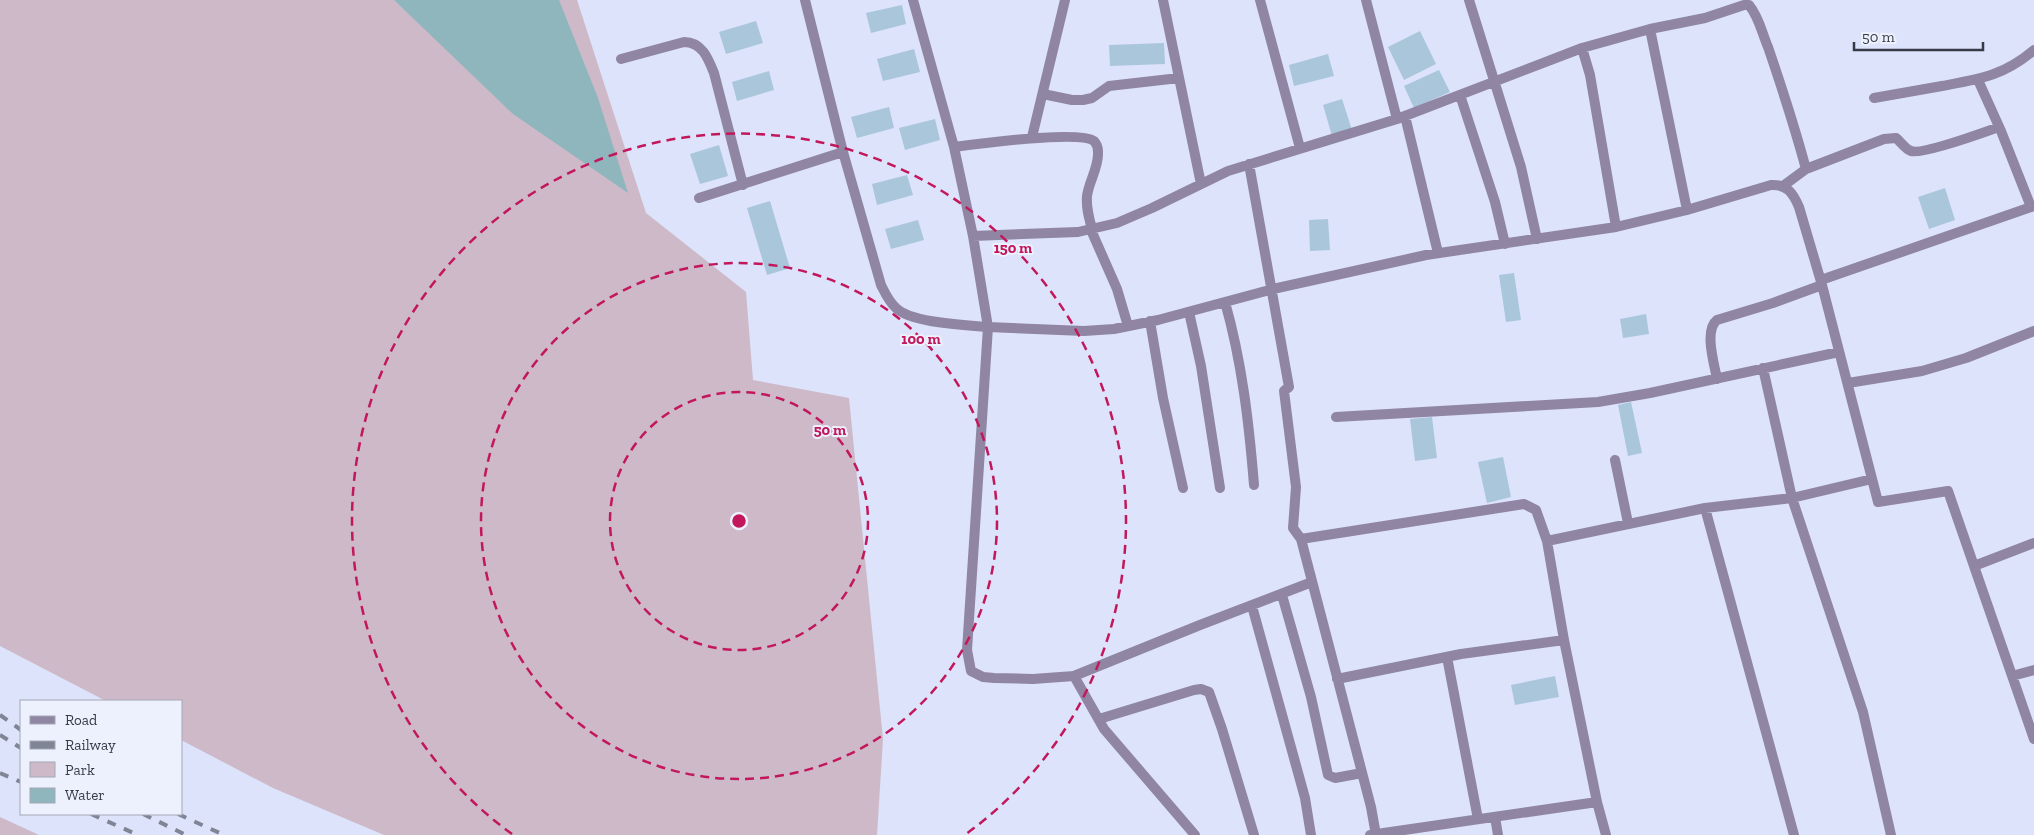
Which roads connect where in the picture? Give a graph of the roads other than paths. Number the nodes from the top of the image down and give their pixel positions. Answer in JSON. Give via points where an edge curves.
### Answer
{"nodes":[{"id":1,"x":805,"y":0,"type":"edge"},
{"id":2,"x":913,"y":0,"type":"edge"},
{"id":3,"x":1065,"y":0,"type":"edge"},
{"id":4,"x":1162,"y":0,"type":"edge"},
{"id":5,"x":1260,"y":0,"type":"edge"},
{"id":6,"x":1366,"y":0,"type":"edge"},
{"id":7,"x":1469,"y":0,"type":"edge"},
{"id":8,"x":1745,"y":2,"type":"edge"},
{"id":9,"x":1650,"y":29,"type":"junction"},
{"id":10,"x":1582,"y":48,"type":"junction"},
{"id":11,"x":2034,"y":50,"type":"edge"},
{"id":12,"x":621,"y":59,"type":"dead end"},
{"id":13,"x":1179,"y":78,"type":"junction"},
{"id":14,"x":1978,"y":80,"type":"junction"},
{"id":15,"x":1494,"y":82,"type":"junction"},
{"id":16,"x":1043,"y":94,"type":"junction"},
{"id":17,"x":1460,"y":95,"type":"junction"},
{"id":18,"x":1874,"y":98,"type":"dead end"},
{"id":19,"x":1401,"y":117,"type":"junction"},
{"id":20,"x":1999,"y":127,"type":"junction"},
{"id":21,"x":1032,"y":138,"type":"junction"},
{"id":22,"x":954,"y":147,"type":"junction"},
{"id":23,"x":1300,"y":148,"type":"junction"},
{"id":24,"x":843,"y":152,"type":"junction"},
{"id":25,"x":1250,"y":164,"type":"junction"},
{"id":26,"x":1806,"y":169,"type":"junction"},
{"id":27,"x":1201,"y":184,"type":"junction"},
{"id":28,"x":743,"y":185,"type":"junction"},
{"id":29,"x":1783,"y":186,"type":"junction"},
{"id":30,"x":699,"y":198,"type":"dead end"},
{"id":31,"x":2032,"y":207,"type":"edge"},
{"id":32,"x":1687,"y":210,"type":"junction"},
{"id":33,"x":1616,"y":227,"type":"junction"},
{"id":34,"x":1092,"y":230,"type":"junction"},
{"id":35,"x":972,"y":236,"type":"junction"},
{"id":36,"x":1537,"y":239,"type":"junction"},
{"id":37,"x":1505,"y":244,"type":"junction"},
{"id":38,"x":1438,"y":254,"type":"junction"},
{"id":39,"x":1822,"y":283,"type":"junction"},
{"id":40,"x":1273,"y":289,"type":"junction"},
{"id":41,"x":1225,"y":302,"type":"junction"},
{"id":42,"x":1189,"y":312,"type":"junction"},
{"id":43,"x":1150,"y":321,"type":"junction"},
{"id":44,"x":1128,"y":326,"type":"junction"},
{"id":45,"x":988,"y":327,"type":"junction"},
{"id":46,"x":2034,"y":331,"type":"edge"},
{"id":47,"x":1839,"y":352,"type":"junction"},
{"id":48,"x":1763,"y":368,"type":"junction"},
{"id":49,"x":1717,"y":379,"type":"junction"},
{"id":50,"x":1848,"y":383,"type":"junction"},
{"id":51,"x":1336,"y":417,"type":"dead end"},
{"id":52,"x":1614,"y":460,"type":"dead end"},
{"id":53,"x":1872,"y":479,"type":"junction"},
{"id":54,"x":1254,"y":486,"type":"dead end"},
{"id":55,"x":1183,"y":488,"type":"dead end"},
{"id":56,"x":1220,"y":488,"type":"dead end"},
{"id":57,"x":1792,"y":498,"type":"junction"},
{"id":58,"x":1705,"y":508,"type":"junction"},
{"id":59,"x":1628,"y":523,"type":"junction"},
{"id":60,"x":1301,"y":539,"type":"junction"},
{"id":61,"x":1547,"y":541,"type":"junction"},
{"id":62,"x":2034,"y":543,"type":"edge"},
{"id":63,"x":1974,"y":566,"type":"junction"},
{"id":64,"x":1312,"y":582,"type":"junction"},
{"id":65,"x":1282,"y":595,"type":"junction"},
{"id":66,"x":1252,"y":606,"type":"junction"},
{"id":67,"x":1564,"y":640,"type":"junction"},
{"id":68,"x":1447,"y":657,"type":"junction"},
{"id":69,"x":2034,"y":670,"type":"edge"},
{"id":70,"x":1074,"y":676,"type":"junction"},
{"id":71,"x":2012,"y":676,"type":"junction"},
{"id":72,"x":1337,"y":679,"type":"junction"},
{"id":73,"x":1099,"y":719,"type":"junction"},
{"id":74,"x":2034,"y":739,"type":"edge"},
{"id":75,"x":1362,"y":773,"type":"junction"},
{"id":76,"x":1597,"y":802,"type":"junction"},
{"id":77,"x":1495,"y":816,"type":"junction"},
{"id":78,"x":1478,"y":819,"type":"junction"},
{"id":79,"x":1374,"y":834,"type":"edge"},
{"id":80,"x":1195,"y":835,"type":"edge"},
{"id":81,"x":1254,"y":835,"type":"edge"},
{"id":82,"x":1311,"y":835,"type":"edge"},
{"id":83,"x":1498,"y":835,"type":"edge"},
{"id":84,"x":1606,"y":835,"type":"edge"},
{"id":85,"x":1794,"y":835,"type":"edge"},
{"id":86,"x":1891,"y":835,"type":"edge"}],
"edges":[{"from":1,"to":24,"type":"street"},
{"from":2,"to":22,"type":"street"},
{"from":3,"to":16,"type":"street"},
{"from":4,"to":13,"type":"street"},
{"from":5,"to":23,"type":"street"},
{"from":6,"to":19,"type":"street"},
{"from":7,"to":15,"type":"street"},
{"from":8,"to":9,"type":"street","via":[[1705,18]]},
{"from":8,"to":26,"type":"street","via":[[1753,10],[1785,95]]},
{"from":9,"to":10,"type":"street"},
{"from":9,"to":32,"type":"street"},
{"from":10,"to":15,"type":"street"},
{"from":10,"to":33,"type":"street","via":[[1590,75]]},
{"from":11,"to":14,"type":"street","via":[[2020,62]]},
{"from":12,"to":28,"type":"street","via":[[684,42],[699,46],[714,73]]},
{"from":13,"to":16,"type":"street","via":[[1109,86],[1092,98],[1083,100]]},
{"from":13,"to":27,"type":"street"},
{"from":14,"to":18,"type":"street"},
{"from":14,"to":20,"type":"street"},
{"from":15,"to":17,"type":"street"},
{"from":15,"to":36,"type":"street","via":[[1521,167]]},
{"from":16,"to":21,"type":"street"},
{"from":17,"to":19,"type":"street"},
{"from":17,"to":37,"type":"street","via":[[1495,202]]},
{"from":19,"to":23,"type":"street"},
{"from":19,"to":38,"type":"street"},
{"from":20,"to":26,"type":"street","via":[[1914,152],[1896,138],[1884,139]]},
{"from":20,"to":31,"type":"street"},
{"from":21,"to":22,"type":"street"},
{"from":21,"to":34,"type":"street","via":[[1081,138],[1097,145],[1098,157],[1087,195]]},
{"from":22,"to":35,"type":"street"},
{"from":23,"to":25,"type":"street"},
{"from":24,"to":28,"type":"street"},
{"from":24,"to":45,"type":"street","via":[[886,296],[897,309],[923,320]]},
{"from":25,"to":27,"type":"street"},
{"from":25,"to":40,"type":"street"},
{"from":26,"to":29,"type":"street"},
{"from":27,"to":34,"type":"street","via":[[1117,223]]},
{"from":28,"to":30,"type":"street"},
{"from":29,"to":32,"type":"street","via":[[1772,185]]},
{"from":29,"to":39,"type":"street","via":[[1789,189],[1799,207]]},
{"from":31,"to":39,"type":"street"},
{"from":32,"to":33,"type":"street"},
{"from":33,"to":36,"type":"street"},
{"from":34,"to":35,"type":"street"},
{"from":34,"to":44,"type":"street","via":[[1118,289]]},
{"from":35,"to":45,"type":"street"},
{"from":36,"to":37,"type":"street"},
{"from":37,"to":38,"type":"street"},
{"from":38,"to":40,"type":"street"},
{"from":39,"to":47,"type":"street"},
{"from":39,"to":49,"type":"street","via":[[1713,323],[1710,332]]},
{"from":40,"to":41,"type":"street"},
{"from":40,"to":60,"type":"street","via":[[1289,386],[1284,391],[1296,488],[1293,528]]},
{"from":41,"to":42,"type":"street"},
{"from":41,"to":54,"type":"street","via":[[1238,353]]},
{"from":42,"to":43,"type":"street"},
{"from":42,"to":56,"type":"street","via":[[1203,376]]},
{"from":43,"to":44,"type":"street"},
{"from":43,"to":55,"type":"street"},
{"from":44,"to":45,"type":"street","via":[[1084,332]]},
{"from":45,"to":70,"type":"street","via":[[968,664],[971,671],[983,677],[1033,679]]},
{"from":46,"to":50,"type":"street","via":[[1966,358],[1922,371]]},
{"from":47,"to":48,"type":"street"},
{"from":47,"to":50,"type":"street"},
{"from":48,"to":49,"type":"street"},
{"from":48,"to":57,"type":"street"},
{"from":49,"to":51,"type":"street","via":[[1598,402]]},
{"from":50,"to":53,"type":"street"},
{"from":52,"to":59,"type":"street"},
{"from":53,"to":57,"type":"street"},
{"from":53,"to":63,"type":"street","via":[[1878,502],[1948,491]]},
{"from":57,"to":58,"type":"street"},
{"from":57,"to":86,"type":"street","via":[[1863,712]]},
{"from":58,"to":59,"type":"street"},
{"from":58,"to":85,"type":"street"},
{"from":59,"to":61,"type":"street"},
{"from":60,"to":61,"type":"street","via":[[1524,504],[1536,510]]},
{"from":60,"to":64,"type":"street"},
{"from":61,"to":67,"type":"street"},
{"from":62,"to":63,"type":"street"},
{"from":63,"to":71,"type":"street"},
{"from":64,"to":65,"type":"street"},
{"from":64,"to":72,"type":"street"},
{"from":65,"to":66,"type":"street"},
{"from":65,"to":75,"type":"street","via":[[1311,697],[1328,775],[1335,778]]},
{"from":66,"to":70,"type":"street"},
{"from":66,"to":82,"type":"street","via":[[1305,798]]},
{"from":67,"to":68,"type":"street"},
{"from":67,"to":76,"type":"street"},
{"from":68,"to":72,"type":"street"},
{"from":68,"to":78,"type":"street"},
{"from":69,"to":71,"type":"street"},
{"from":70,"to":73,"type":"street"},
{"from":71,"to":74,"type":"street"},
{"from":72,"to":75,"type":"street"},
{"from":73,"to":80,"type":"street","via":[[1104,729]]},
{"from":73,"to":81,"type":"street","via":[[1194,690],[1209,692]]},
{"from":75,"to":79,"type":"street"},
{"from":76,"to":77,"type":"street"},
{"from":76,"to":84,"type":"street"},
{"from":77,"to":78,"type":"street"},
{"from":77,"to":83,"type":"street"},
{"from":78,"to":79,"type":"street"}]}
